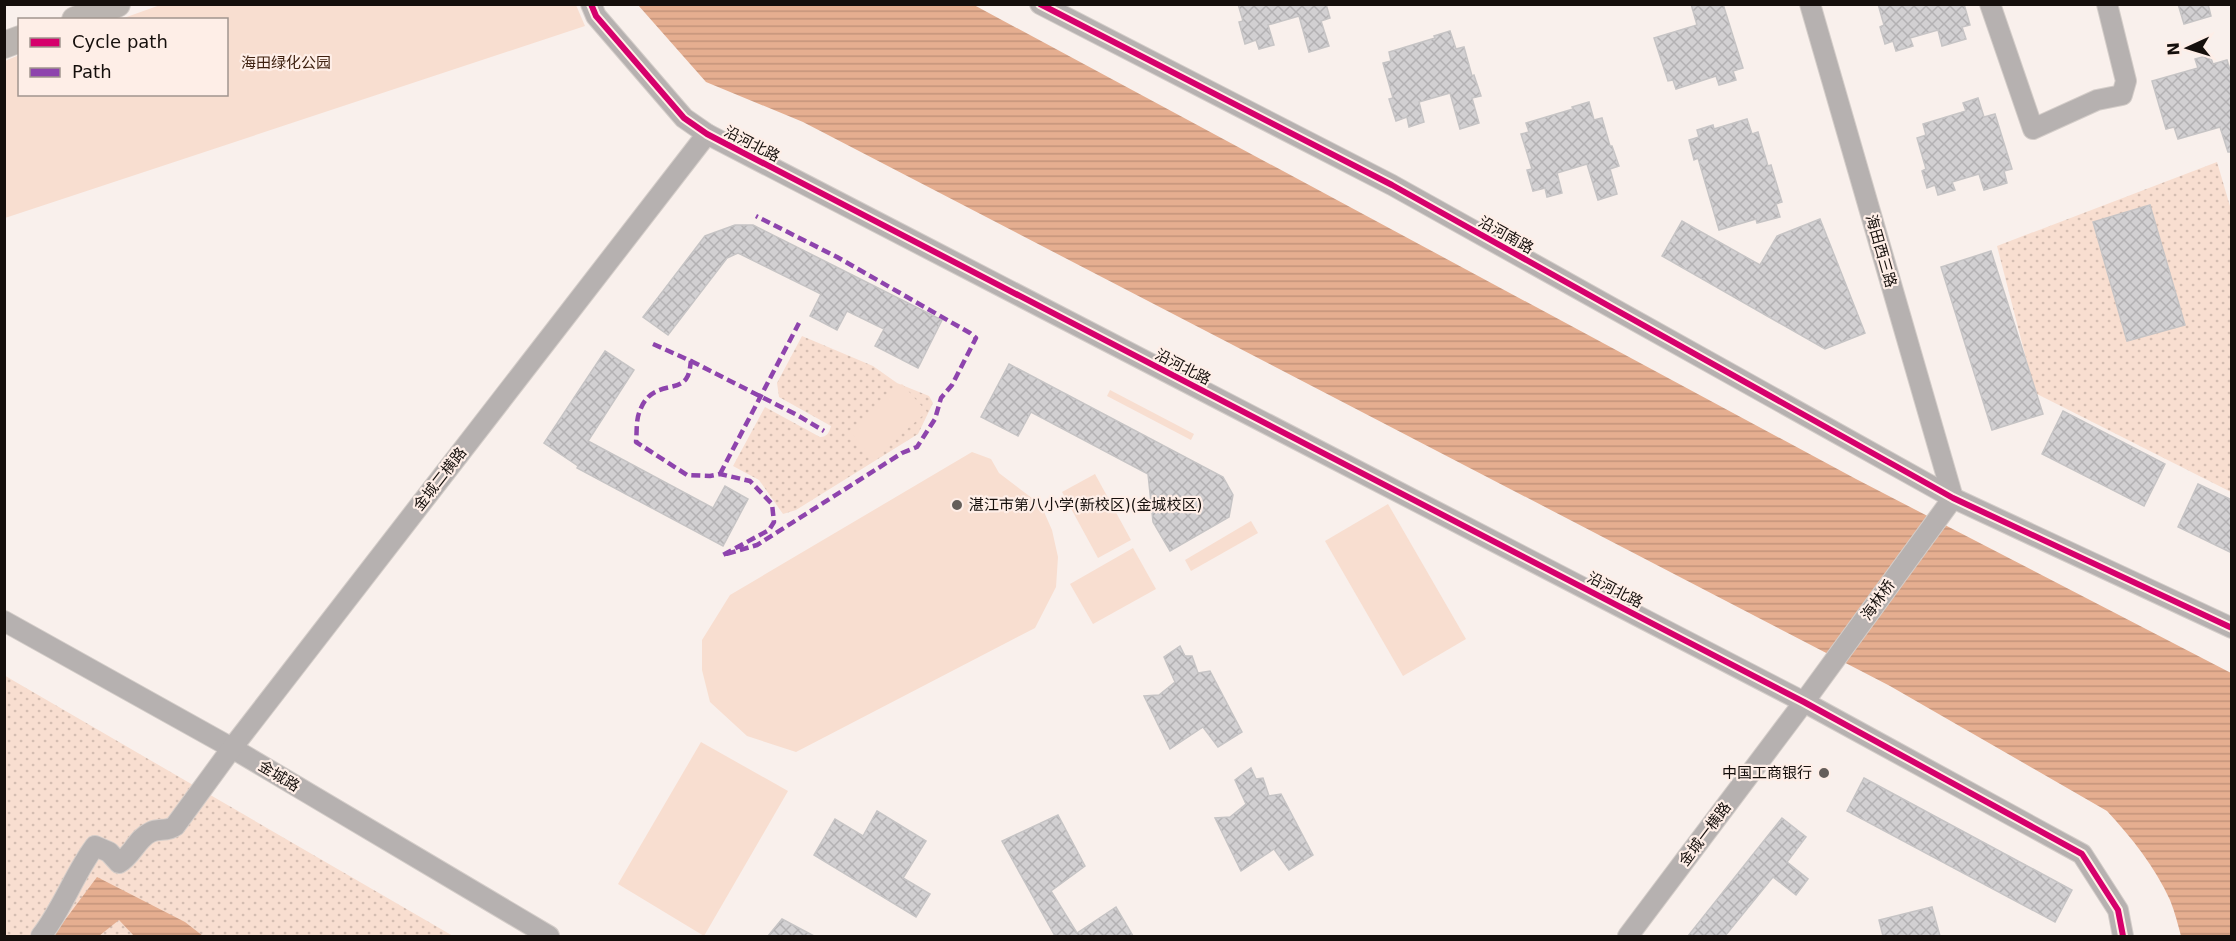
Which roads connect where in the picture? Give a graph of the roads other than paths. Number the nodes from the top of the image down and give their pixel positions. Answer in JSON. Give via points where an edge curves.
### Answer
{"nodes":[{"id":1,"x":117,"y":4,"type":"edge"},
{"id":2,"x":591,"y":4,"type":"edge"},
{"id":3,"x":1040,"y":4,"type":"edge"},
{"id":4,"x":1810,"y":4,"type":"edge"},
{"id":5,"x":1990,"y":4,"type":"edge"},
{"id":6,"x":2107,"y":4,"type":"edge"},
{"id":7,"x":80,"y":18,"type":"edge"},
{"id":8,"x":707,"y":134,"type":"junction"},
{"id":9,"x":1953,"y":498,"type":"junction"},
{"id":10,"x":4,"y":621,"type":"edge"},
{"id":11,"x":2232,"y":628,"type":"edge"},
{"id":12,"x":1804,"y":702,"type":"junction"},
{"id":13,"x":232,"y":748,"type":"junction"},
{"id":14,"x":41,"y":936,"type":"edge"},
{"id":15,"x":549,"y":936,"type":"edge"},
{"id":16,"x":1628,"y":936,"type":"edge"},
{"id":17,"x":2123,"y":936,"type":"edge"}],
"edges":[{"from":1,"to":7,"type":"main road"},
{"from":2,"to":8,"type":"street","name":"沿河北路","via":[[596,16],[684,118]]},
{"from":3,"to":9,"type":"street","name":"沿河南路","via":[[1392,185]]},
{"from":4,"to":9,"type":"street","name":"海田西三路"},
{"from":5,"to":6,"type":"street","via":[[2033,129],[2097,100],[2122,95],[2126,81]]},
{"from":8,"to":12,"type":"street","name":"沿河北路"},
{"from":8,"to":13,"type":"street","name":"金城二横路"},
{"from":9,"to":11,"type":"street","name":"沿河南路"},
{"from":9,"to":12,"type":"street","name":"海林桥"},
{"from":10,"to":13,"type":"street","name":"金城路"},
{"from":12,"to":16,"type":"street","name":"金城一横路"},
{"from":12,"to":17,"type":"street","name":"沿河北路","via":[[2082,854],[2118,910]]},
{"from":13,"to":14,"type":"street","name":"金城二横路","via":[[170,830],[151,832],[119,863],[109,852],[95,846]]},
{"from":13,"to":15,"type":"street","name":"金城路"}]}
